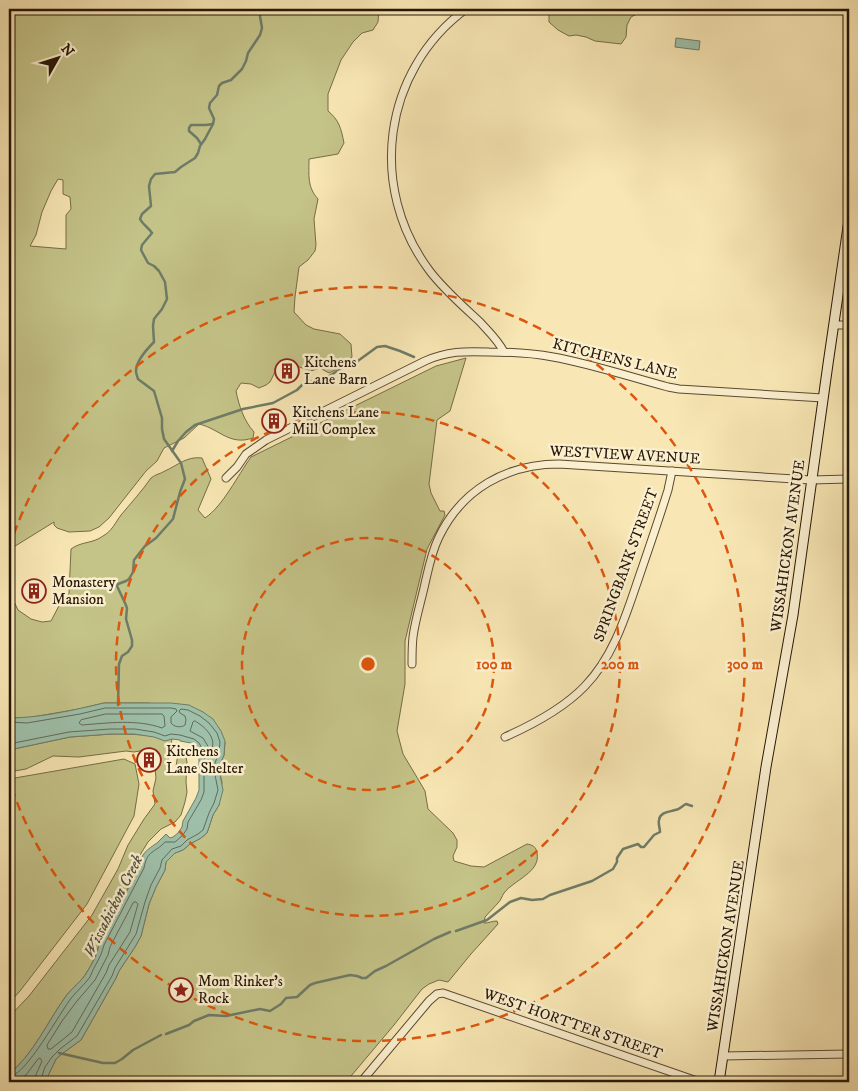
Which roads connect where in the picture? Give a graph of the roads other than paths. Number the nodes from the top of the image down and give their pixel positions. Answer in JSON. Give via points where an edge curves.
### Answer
{"nodes":[{"id":1,"x":466,"y":9,"type":"edge"},
{"id":2,"x":849,"y":220,"type":"edge"},
{"id":3,"x":834,"y":325,"type":"junction"},
{"id":4,"x":849,"y":325,"type":"edge"},
{"id":5,"x":504,"y":352,"type":"junction"},
{"id":6,"x":823,"y":398,"type":"junction"},
{"id":7,"x":672,"y":471,"type":"junction"},
{"id":8,"x":226,"y":478,"type":"dead end"},
{"id":9,"x":849,"y":479,"type":"edge"},
{"id":10,"x":811,"y":480,"type":"junction"},
{"id":11,"x":412,"y":664,"type":"dead end"},
{"id":12,"x":505,"y":738,"type":"dead end"},
{"id":13,"x":849,"y":1054,"type":"edge"},
{"id":14,"x":723,"y":1056,"type":"junction"},
{"id":15,"x":361,"y":1082,"type":"edge"},
{"id":16,"x":700,"y":1082,"type":"edge"},
{"id":17,"x":719,"y":1082,"type":"edge"}],
"edges":[{"from":1,"to":5,"type":"street","via":[[432,40],[403,90],[393,126],[391,173],[406,232],[418,253],[436,279],[494,337]]},
{"from":2,"to":3,"type":"street","name":"WISSAHICKON AVENUE"},
{"from":3,"to":4,"type":"street"},
{"from":3,"to":6,"type":"street","name":"WISSAHICKON AVENUE"},
{"from":5,"to":6,"type":"street","name":"KITCHENS LANE","via":[[561,359],[679,389]]},
{"from":5,"to":8,"type":"street","name":"KITCHENS LANE","via":[[455,352],[432,358],[266,440],[246,454]]},
{"from":6,"to":10,"type":"street","name":"WISSAHICKON AVENUE"},
{"from":7,"to":10,"type":"street","name":"WESTVIEW AVENUE"},
{"from":7,"to":11,"type":"street","name":"WESTVIEW AVENUE","via":[[542,464],[506,473],[474,492],[455,511],[434,550],[415,626]]},
{"from":7,"to":12,"type":"street","name":"SPRINGBANK STREET","via":[[628,610],[605,660],[573,696]]},
{"from":9,"to":10,"type":"street","name":"WESTVIEW AVENUE"},
{"from":10,"to":14,"type":"street","name":"WISSAHICKON AVENUE","via":[[793,615],[766,767]]},
{"from":13,"to":14,"type":"street"},
{"from":14,"to":17,"type":"street","name":"WISSAHICKON AVENUE"},
{"from":15,"to":16,"type":"street","name":"WEST HORTTER STREET","via":[[429,1000],[443,993]]}]}
